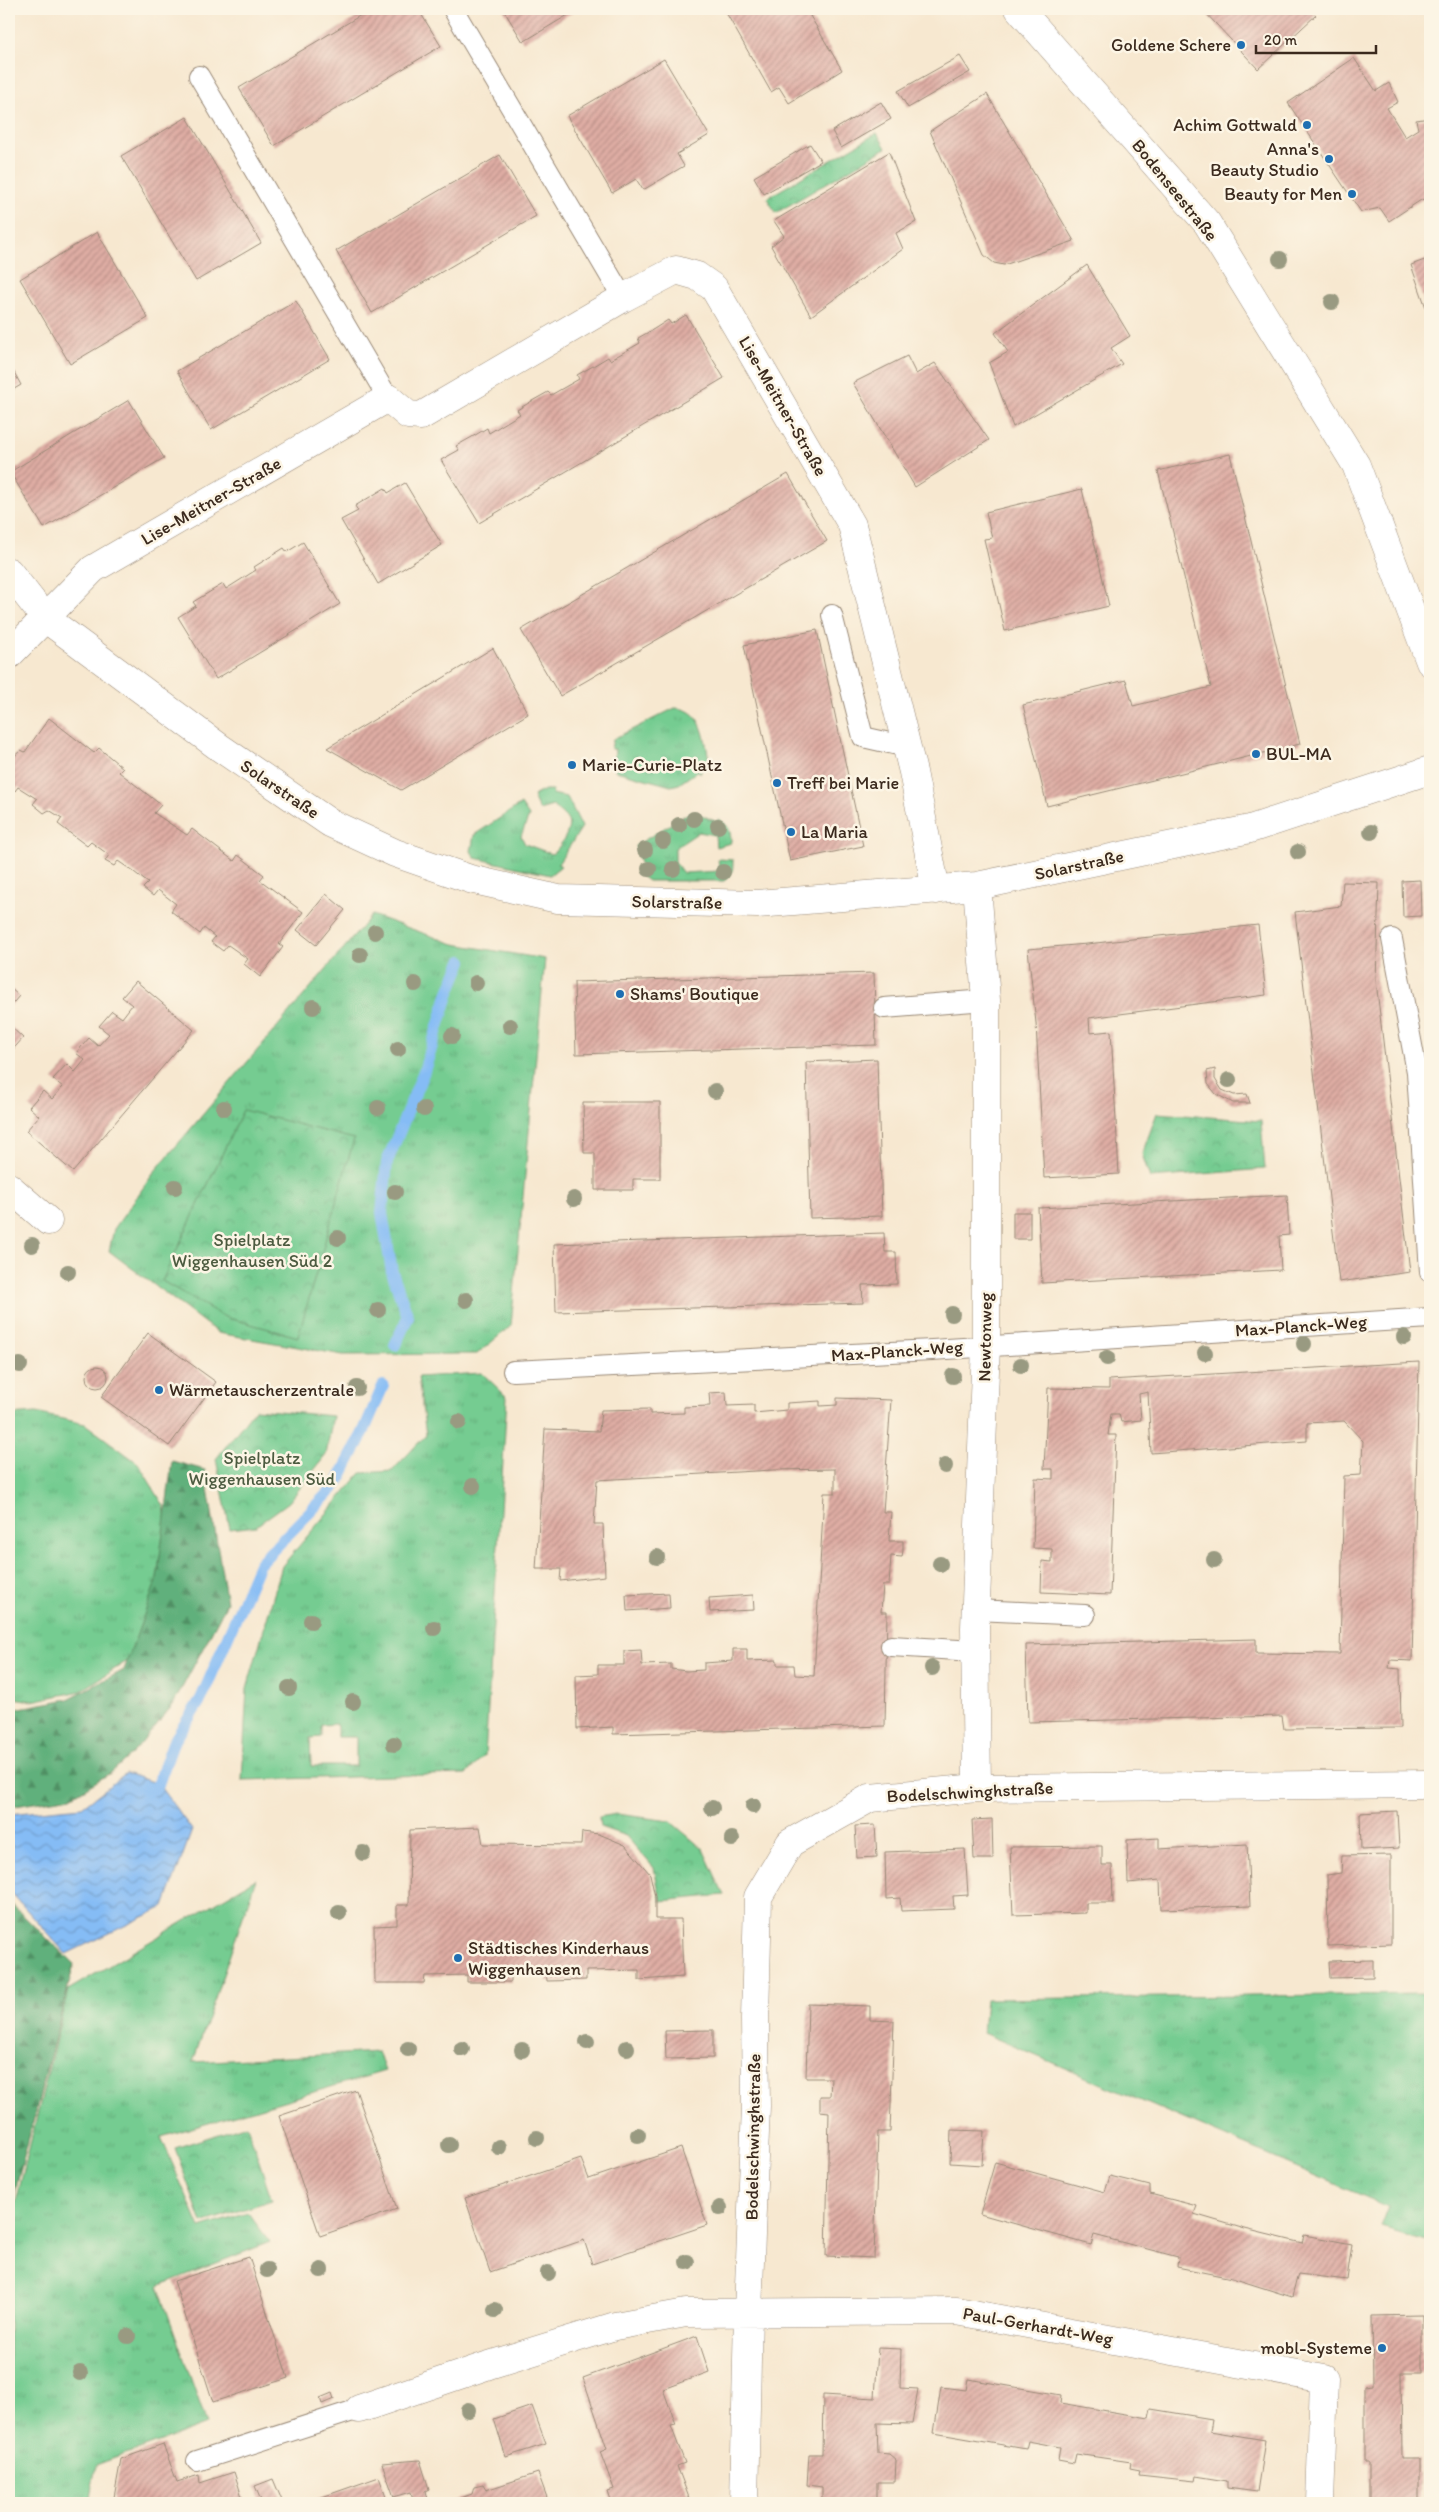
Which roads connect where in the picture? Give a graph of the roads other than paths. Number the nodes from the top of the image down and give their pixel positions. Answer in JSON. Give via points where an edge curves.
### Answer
{"nodes":[{"id":1,"x":453,"y":9,"type":"edge"},
{"id":2,"x":1019,"y":9,"type":"edge"},
{"id":3,"x":199,"y":76,"type":"dead end"},
{"id":4,"x":623,"y":298,"type":"junction"},
{"id":5,"x":388,"y":398,"type":"junction"},
{"id":6,"x":9,"y":572,"type":"edge"},
{"id":7,"x":832,"y":615,"type":"dead end"},
{"id":8,"x":45,"y":618,"type":"junction"},
{"id":9,"x":9,"y":655,"type":"edge"},
{"id":10,"x":1430,"y":662,"type":"edge"},
{"id":11,"x":907,"y":747,"type":"junction"},
{"id":12,"x":1430,"y":770,"type":"edge"},
{"id":13,"x":977,"y":886,"type":"junction"},
{"id":14,"x":936,"y":890,"type":"junction"},
{"id":15,"x":1392,"y":939,"type":"dead end"},
{"id":16,"x":986,"y":1000,"type":"junction"},
{"id":17,"x":884,"y":1008,"type":"dead end"},
{"id":18,"x":9,"y":1186,"type":"edge"},
{"id":19,"x":48,"y":1221,"type":"dead end"},
{"id":20,"x":1430,"y":1272,"type":"edge"},
{"id":21,"x":1430,"y":1318,"type":"edge"},
{"id":22,"x":986,"y":1345,"type":"junction"},
{"id":23,"x":513,"y":1371,"type":"dead end"},
{"id":24,"x":976,"y":1610,"type":"junction"},
{"id":25,"x":1085,"y":1614,"type":"dead end"},
{"id":26,"x":891,"y":1646,"type":"dead end"},
{"id":27,"x":975,"y":1651,"type":"junction"},
{"id":28,"x":1430,"y":1784,"type":"edge"},
{"id":29,"x":977,"y":1788,"type":"junction"},
{"id":30,"x":748,"y":2312,"type":"junction"},
{"id":31,"x":359,"y":2410,"type":"joint"},
{"id":32,"x":197,"y":2461,"type":"dead end"},
{"id":33,"x":744,"y":2503,"type":"edge"},
{"id":34,"x":1320,"y":2503,"type":"edge"}],
"edges":[{"from":1,"to":4,"type":"lane"},
{"from":2,"to":10,"type":"street","name":"Bodenseestraße","via":[[1207,223],[1356,464]]},
{"from":3,"to":5,"type":"lane","name":"Lise-Meitner-Straße"},
{"from":4,"to":5,"type":"street","name":"Lise-Meitner-Straße","via":[[420,416],[408,415]]},
{"from":4,"to":11,"type":"street","name":"Lise-Meitner-Straße","via":[[676,270],[697,276],[714,288],[852,525]]},
{"from":5,"to":8,"type":"street","name":"Lise-Meitner-Straße","via":[[93,570]]},
{"from":6,"to":8,"type":"street","name":"Solarstraße"},
{"from":7,"to":11,"type":"lane","via":[[863,736]]},
{"from":8,"to":9,"type":"street","name":"Lise-Meitner-Straße"},
{"from":8,"to":14,"type":"street","name":"Solarstraße","via":[[219,747],[330,824],[395,853],[470,879],[568,900],[757,904]]},
{"from":11,"to":14,"type":"street","name":"Lise-Meitner-Straße"},
{"from":12,"to":13,"type":"street","name":"Solarstraße","via":[[1250,828]]},
{"from":13,"to":14,"type":"street","name":"Solarstraße"},
{"from":13,"to":16,"type":"street","name":"Newtonweg"},
{"from":15,"to":20,"type":"lane","via":[[1417,1072]]},
{"from":16,"to":17,"type":"lane"},
{"from":16,"to":22,"type":"street","name":"Newtonweg"},
{"from":18,"to":19,"type":"street"},
{"from":21,"to":22,"type":"lane","name":"Max-Planck-Weg"},
{"from":22,"to":23,"type":"lane","name":"Max-Planck-Weg"},
{"from":22,"to":24,"type":"street","name":"Newtonweg"},
{"from":24,"to":25,"type":"lane"},
{"from":24,"to":27,"type":"street","name":"Newtonweg"},
{"from":26,"to":27,"type":"lane"},
{"from":27,"to":29,"type":"street","name":"Newtonweg"},
{"from":28,"to":29,"type":"street","name":"Bodelschwinghstraße"},
{"from":29,"to":30,"type":"street","name":"Bodelschwinghstraße","via":[[870,1798],[790,1843],[758,1897],[756,2106]]},
{"from":30,"to":31,"type":"street","via":[[686,2313],[615,2326],[489,2364]]},
{"from":30,"to":33,"type":"street","name":"Bodelschwinghstraße"},
{"from":30,"to":34,"type":"street","name":"Paul-Gerhardt-Weg","via":[[957,2310],[1324,2379]]},
{"from":31,"to":32,"type":"lane"}]}
